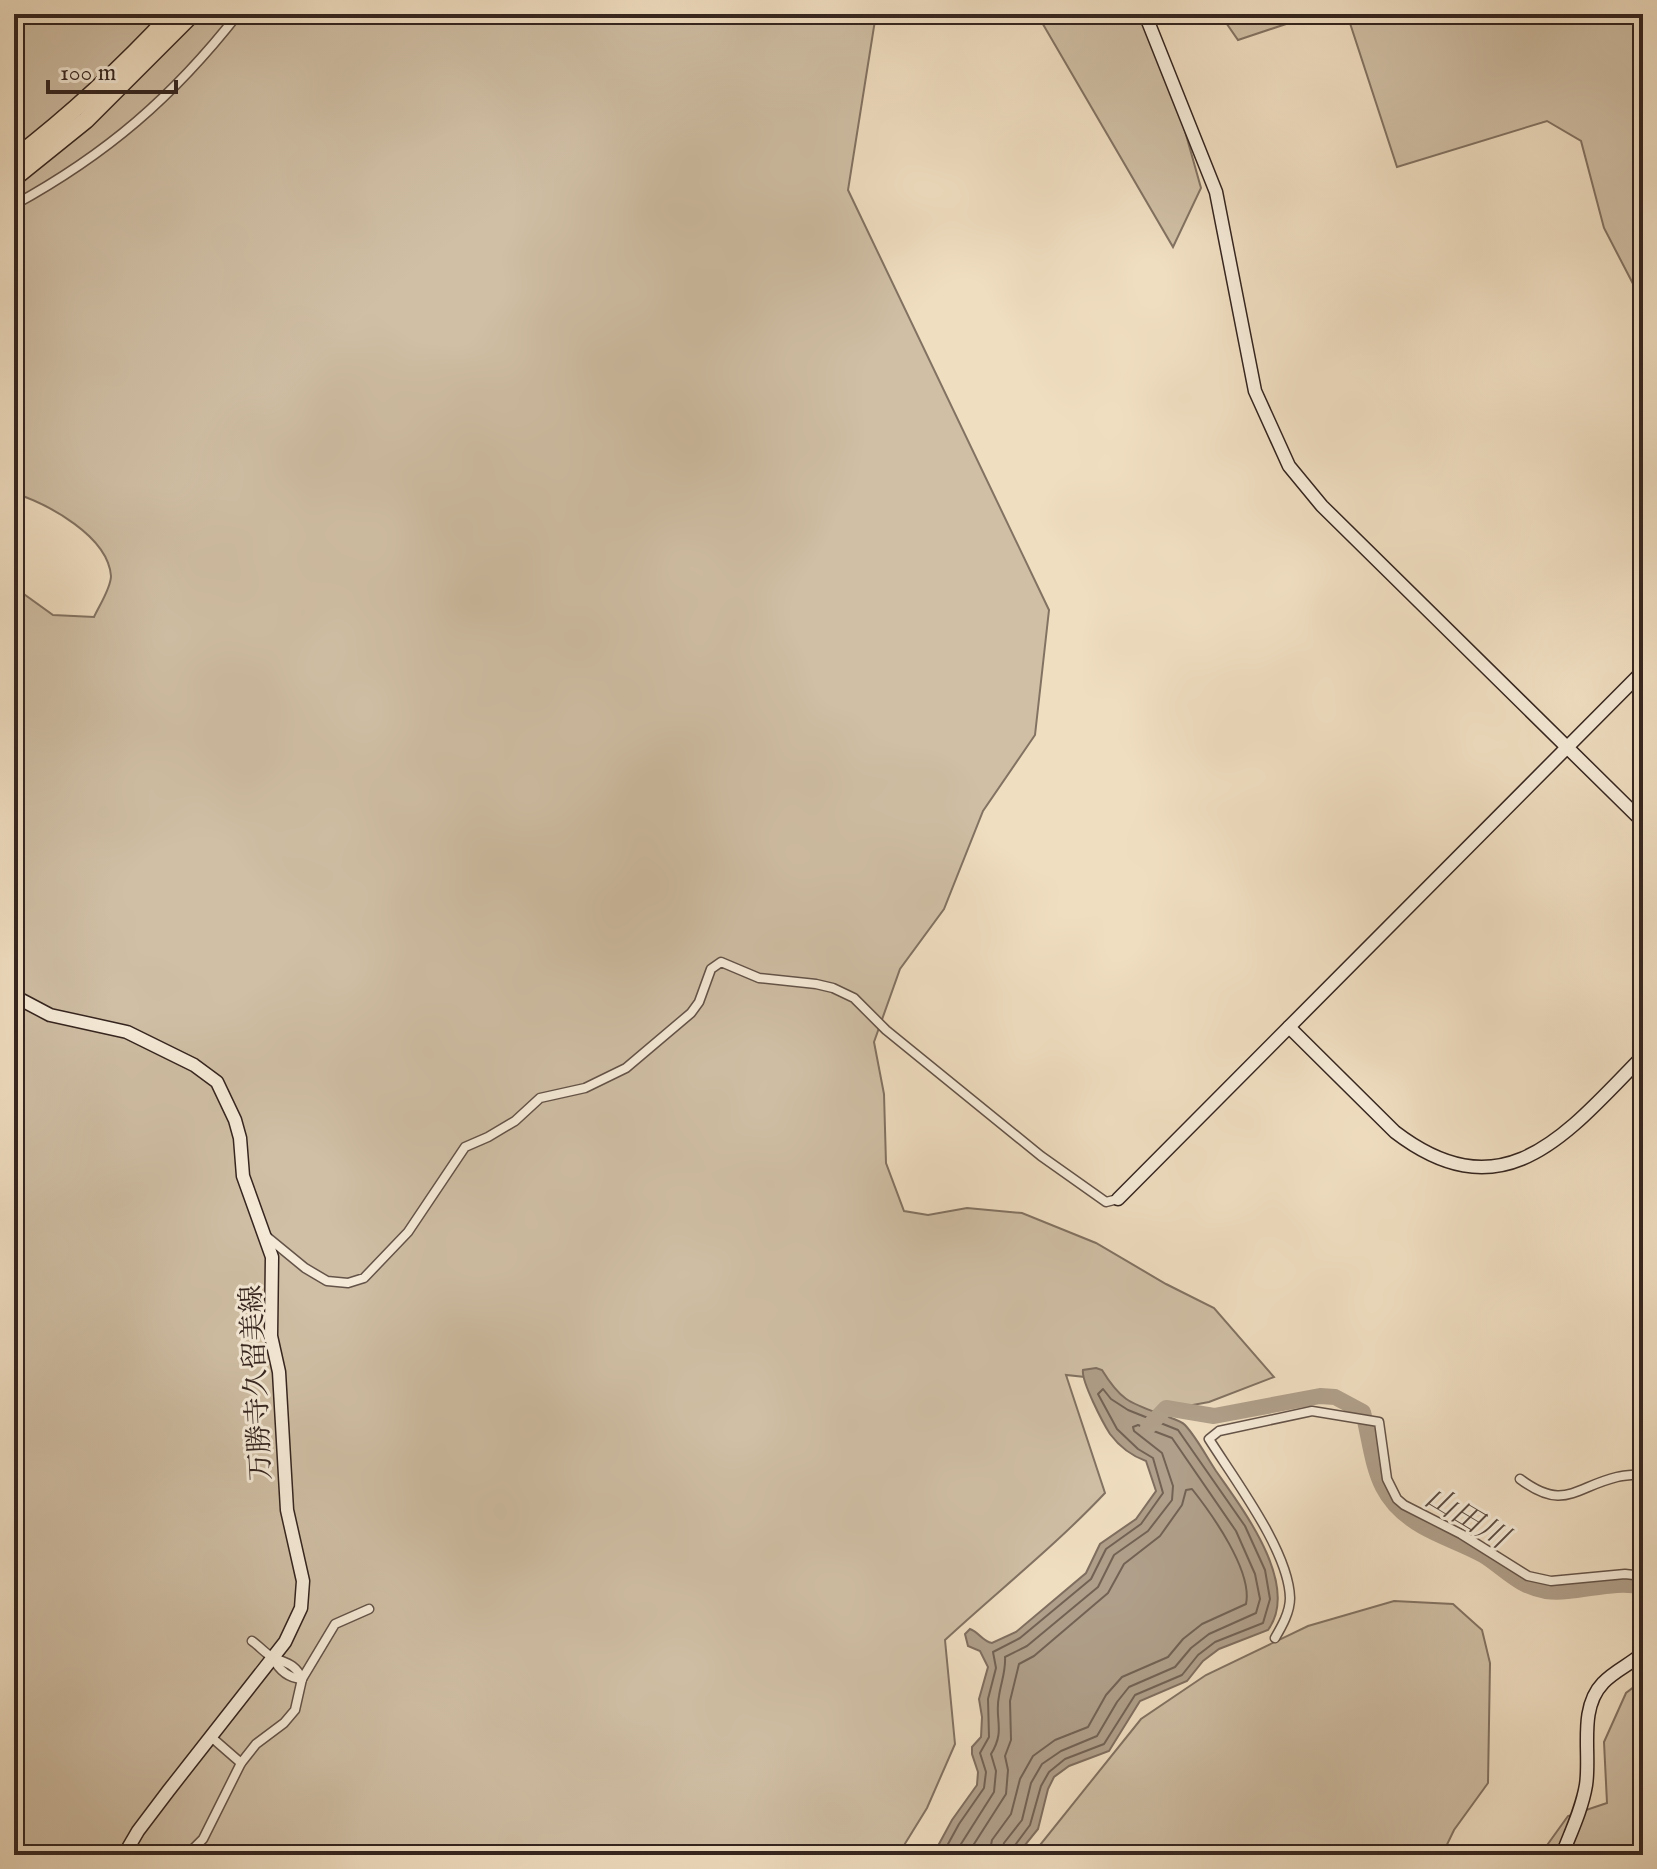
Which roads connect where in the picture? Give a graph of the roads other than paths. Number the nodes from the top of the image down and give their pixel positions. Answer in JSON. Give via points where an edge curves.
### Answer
{"nodes":[{"id":1,"x":172,"y":14,"type":"edge"},
{"id":2,"x":192,"y":14,"type":"edge"},
{"id":3,"x":238,"y":14,"type":"edge"},
{"id":4,"x":1145,"y":14,"type":"edge"},
{"id":5,"x":14,"y":159,"type":"edge"},
{"id":6,"x":14,"y":178,"type":"edge"},
{"id":7,"x":14,"y":205,"type":"edge"},
{"id":8,"x":1643,"y":671,"type":"edge"},
{"id":9,"x":1567,"y":748,"type":"junction"},
{"id":10,"x":1643,"y":822,"type":"edge"},
{"id":11,"x":14,"y":996,"type":"edge"},
{"id":12,"x":1289,"y":1027,"type":"junction"},
{"id":13,"x":1643,"y":1056,"type":"edge"},
{"id":14,"x":1118,"y":1199,"type":"joint"},
{"id":15,"x":266,"y":1236,"type":"junction"},
{"id":16,"x":1643,"y":1474,"type":"edge"},
{"id":17,"x":1520,"y":1479,"type":"dead end"},
{"id":18,"x":1643,"y":1576,"type":"edge"},
{"id":19,"x":369,"y":1609,"type":"dead end"},
{"id":20,"x":1275,"y":1638,"type":"dead end"},
{"id":21,"x":252,"y":1641,"type":"dead end"},
{"id":22,"x":1643,"y":1653,"type":"edge"},
{"id":23,"x":273,"y":1658,"type":"junction"},
{"id":24,"x":302,"y":1679,"type":"junction"},
{"id":25,"x":210,"y":1736,"type":"junction"},
{"id":26,"x":241,"y":1763,"type":"junction"},
{"id":27,"x":124,"y":1855,"type":"edge"},
{"id":28,"x":187,"y":1855,"type":"edge"},
{"id":29,"x":1562,"y":1855,"type":"edge"}],
"edges":[{"from":1,"to":5,"type":"highway","via":[[77,108]]},
{"from":2,"to":6,"type":"highway","via":[[86,120]]},
{"from":3,"to":7,"type":"street","via":[[197,64],[118,139]]},
{"from":4,"to":9,"type":"street","via":[[1216,192],[1255,391],[1289,466],[1322,506]]},
{"from":8,"to":9,"type":"street"},
{"from":9,"to":10,"type":"street"},
{"from":9,"to":12,"type":"street"},
{"from":11,"to":15,"type":"street","name":"万勝寺久留美線","via":[[50,1015],[127,1032],[217,1082],[235,1120],[243,1176]]},
{"from":12,"to":13,"type":"street","via":[[1395,1132],[1413,1145],[1468,1165],[1497,1166],[1544,1150]]},
{"from":12,"to":14,"type":"street"},
{"from":14,"to":15,"type":"street","via":[[1106,1202],[1041,1156],[854,998],[816,984],[759,978],[721,962],[711,969],[691,1013],[626,1068],[585,1088],[540,1098],[515,1121],[465,1147],[408,1232],[364,1278],[327,1281]]},
{"from":15,"to":23,"type":"street","name":"万勝寺久留美線","via":[[272,1257],[271,1336],[279,1372],[287,1510],[303,1581],[301,1608]]},
{"from":16,"to":17,"type":"street","via":[[1560,1496]]},
{"from":18,"to":20,"type":"street","via":[[1551,1581],[1528,1576],[1397,1499],[1387,1479],[1379,1422],[1312,1411],[1219,1431],[1209,1439],[1283,1566],[1290,1598]]},
{"from":19,"to":24,"type":"street","via":[[335,1624]]},
{"from":21,"to":23,"type":"street"},
{"from":22,"to":29,"type":"street","via":[[1603,1683],[1592,1701],[1586,1782]]},
{"from":23,"to":24,"type":"street","via":[[283,1659]]},
{"from":23,"to":25,"type":"street","name":"万勝寺久留美線"},
{"from":24,"to":26,"type":"street","via":[[295,1710]]},
{"from":25,"to":26,"type":"street"},
{"from":25,"to":27,"type":"street","name":"万勝寺久留美線"},
{"from":26,"to":28,"type":"street","via":[[203,1839]]}]}
